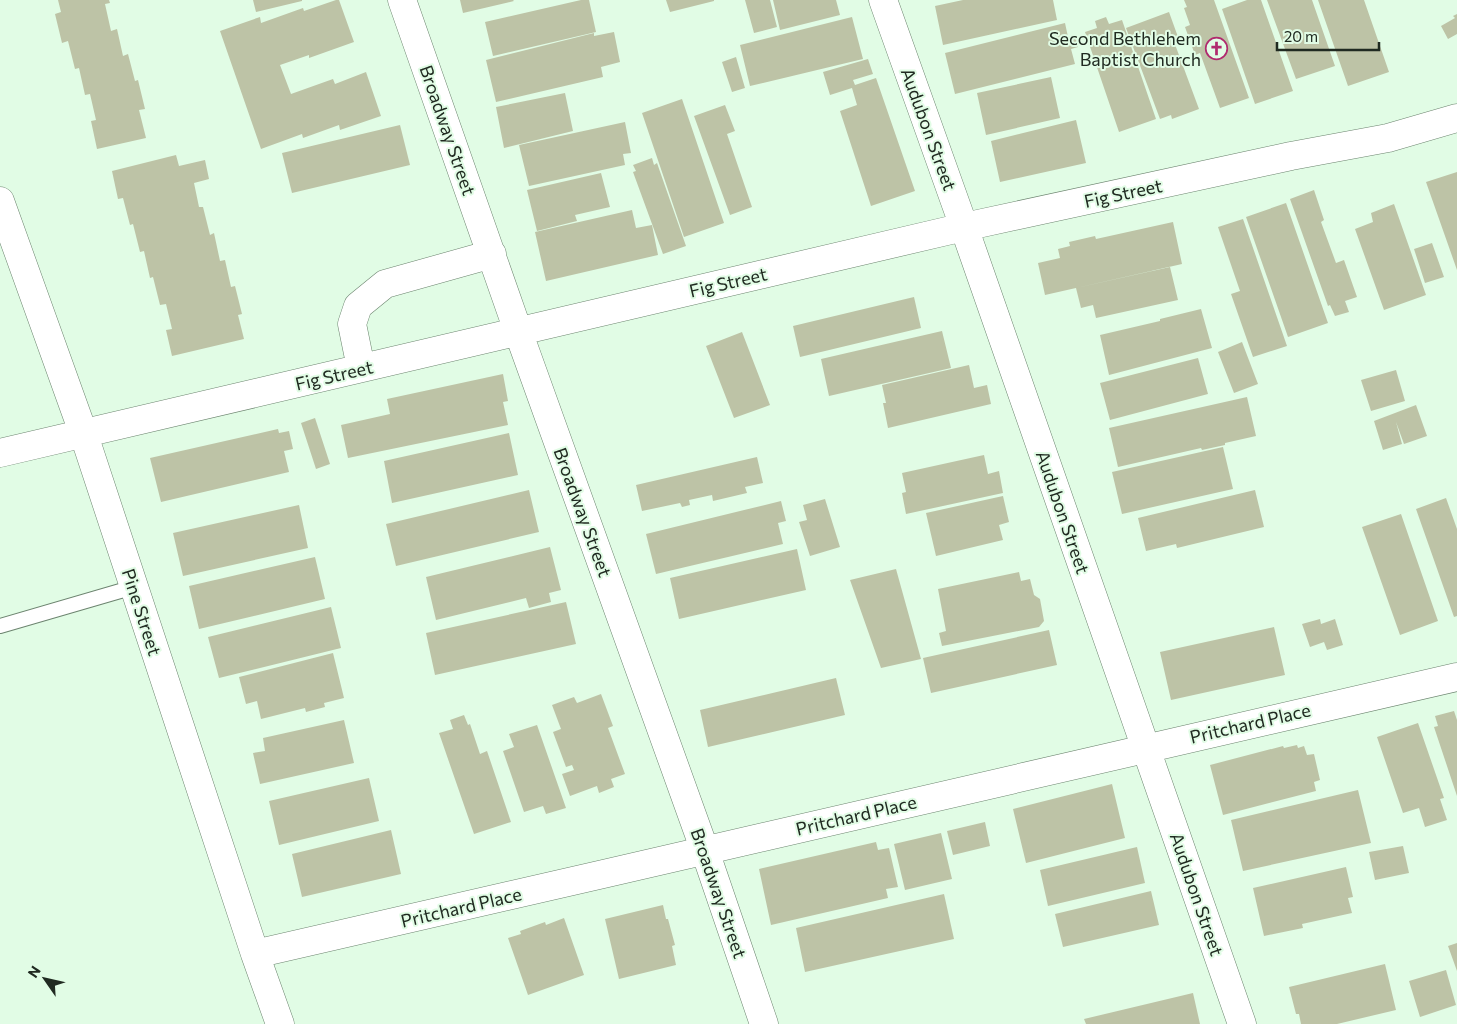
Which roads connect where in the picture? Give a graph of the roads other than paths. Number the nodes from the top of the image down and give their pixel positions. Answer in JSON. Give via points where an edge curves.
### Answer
{"nodes":[{"id":1,"x":402,"y":0,"type":"edge"},
{"id":2,"x":883,"y":0,"type":"edge"},
{"id":3,"x":1457,"y":118,"type":"edge"},
{"id":4,"x":0,"y":201,"type":"edge"},
{"id":5,"x":964,"y":227,"type":"junction"},
{"id":6,"x":492,"y":254,"type":"junction"},
{"id":7,"x":518,"y":331,"type":"junction"},
{"id":8,"x":361,"y":368,"type":"junction"},
{"id":9,"x":84,"y":435,"type":"junction"},
{"id":10,"x":0,"y":453,"type":"edge"},
{"id":11,"x":134,"y":587,"type":"junction"},
{"id":12,"x":0,"y":626,"type":"edge"},
{"id":13,"x":1457,"y":677,"type":"edge"},
{"id":14,"x":1145,"y":747,"type":"junction"},
{"id":15,"x":705,"y":851,"type":"junction"},
{"id":16,"x":254,"y":954,"type":"junction"},
{"id":17,"x":280,"y":1024,"type":"edge"},
{"id":18,"x":764,"y":1024,"type":"edge"},
{"id":19,"x":1242,"y":1024,"type":"edge"}],
"edges":[{"from":1,"to":6,"type":"street","name":"Broadway Street"},
{"from":2,"to":5,"type":"street","name":"Audubon Street"},
{"from":3,"to":5,"type":"street","name":"Fig Street","via":[[1388,138],[1290,156]]},
{"from":4,"to":9,"type":"street","name":"Pine Street"},
{"from":5,"to":7,"type":"street","name":"Fig Street"},
{"from":5,"to":14,"type":"street","name":"Audubon Street"},
{"from":6,"to":7,"type":"street","name":"Broadway Street"},
{"from":6,"to":8,"type":"street","via":[[385,284],[358,306],[352,324]]},
{"from":7,"to":8,"type":"street","name":"Fig Street"},
{"from":7,"to":15,"type":"street","name":"Broadway Street"},
{"from":8,"to":9,"type":"street","name":"Fig Street"},
{"from":9,"to":10,"type":"street","name":"Fig Street"},
{"from":9,"to":11,"type":"street","name":"Pine Street"},
{"from":11,"to":12,"type":"lane"},
{"from":11,"to":16,"type":"street","name":"Pine Street"},
{"from":13,"to":14,"type":"street","name":"Pritchard Place"},
{"from":14,"to":15,"type":"street","name":"Pritchard Place"},
{"from":14,"to":19,"type":"street","name":"Audubon Street"},
{"from":15,"to":16,"type":"street","name":"Pritchard Place"},
{"from":15,"to":18,"type":"street","name":"Broadway Street"},
{"from":16,"to":17,"type":"street","name":"Pine Street"}]}
